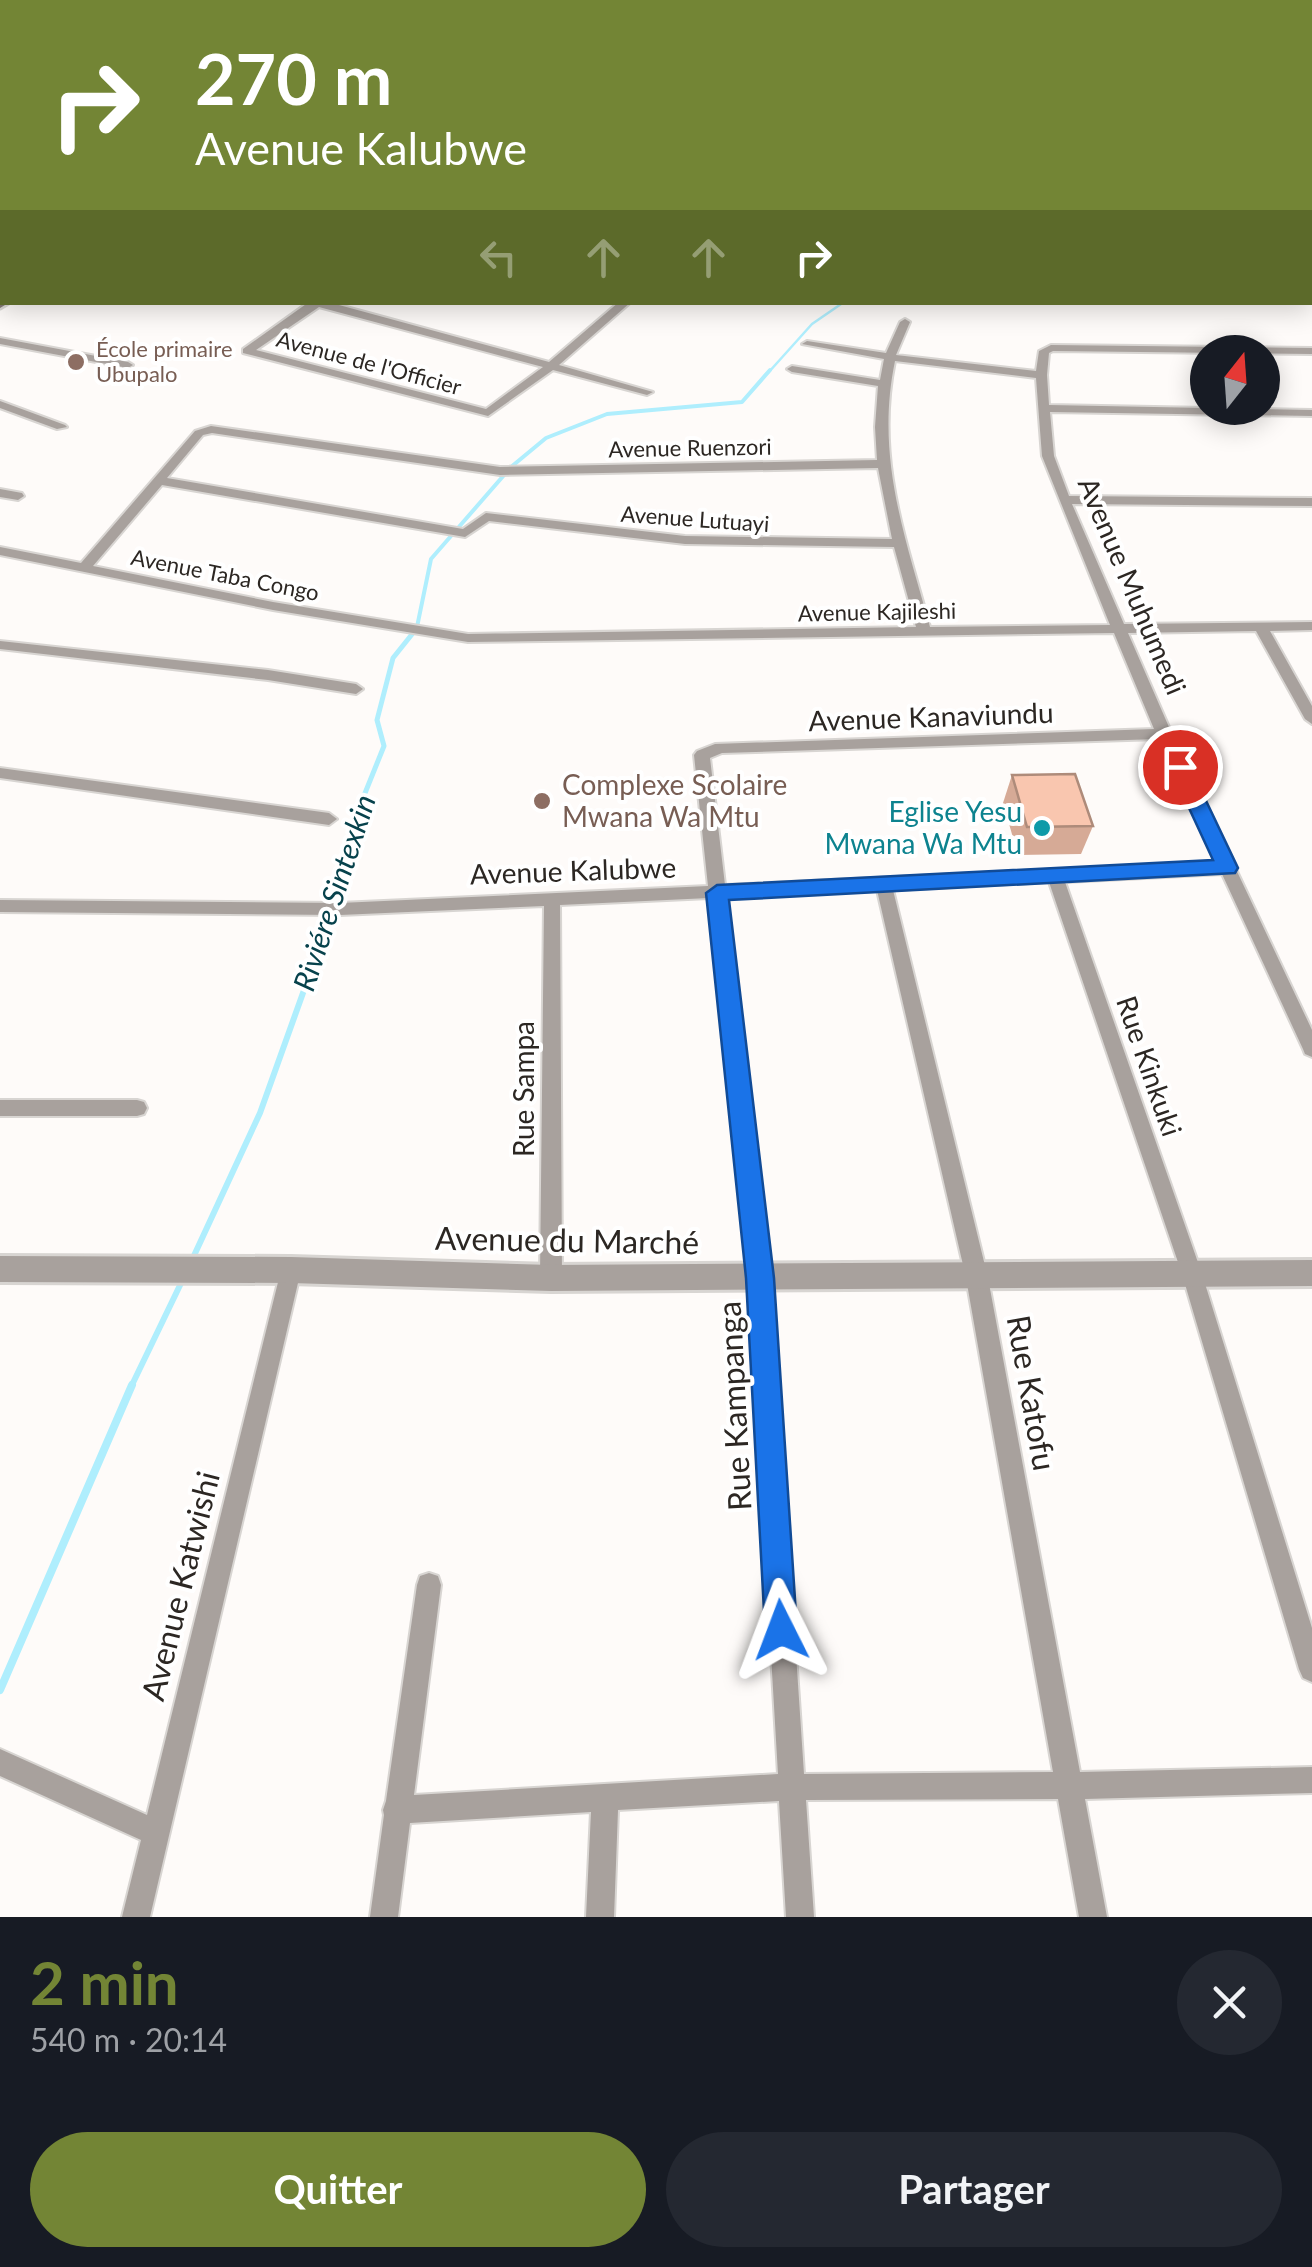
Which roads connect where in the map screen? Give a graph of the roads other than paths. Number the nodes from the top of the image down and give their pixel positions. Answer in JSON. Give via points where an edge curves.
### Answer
{"nodes":[{"id":1,"x":313,"y":305,"type":"edge"},
{"id":2,"x":323,"y":305,"type":"edge"},
{"id":3,"x":623,"y":305,"type":"edge"},
{"id":4,"x":906,"y":322,"type":"dead end"},
{"id":5,"x":0,"y":341,"type":"edge"},
{"id":6,"x":807,"y":344,"type":"dead end"},
{"id":7,"x":1312,"y":351,"type":"edge"},
{"id":8,"x":890,"y":358,"type":"junction"},
{"id":9,"x":128,"y":365,"type":"dead end"},
{"id":10,"x":552,"y":366,"type":"junction"},
{"id":11,"x":792,"y":369,"type":"dead end"},
{"id":12,"x":1041,"y":375,"type":"junction"},
{"id":13,"x":884,"y":384,"type":"junction"},
{"id":14,"x":647,"y":392,"type":"dead end"},
{"id":15,"x":0,"y":404,"type":"edge"},
{"id":16,"x":1042,"y":408,"type":"junction"},
{"id":17,"x":1312,"y":413,"type":"edge"},
{"id":18,"x":61,"y":426,"type":"dead end"},
{"id":19,"x":881,"y":464,"type":"junction"},
{"id":20,"x":161,"y":481,"type":"junction"},
{"id":21,"x":0,"y":493,"type":"edge"},
{"id":22,"x":18,"y":496,"type":"dead end"},
{"id":23,"x":1064,"y":500,"type":"junction"},
{"id":24,"x":1312,"y":502,"type":"edge"},
{"id":25,"x":902,"y":543,"type":"junction"},
{"id":26,"x":0,"y":551,"type":"edge"},
{"id":27,"x":85,"y":567,"type":"junction"},
{"id":28,"x":1260,"y":626,"type":"junction"},
{"id":29,"x":1312,"y":626,"type":"edge"},
{"id":30,"x":1121,"y":627,"type":"junction"},
{"id":31,"x":924,"y":631,"type":"junction"},
{"id":32,"x":444,"y":635,"type":"joint"},
{"id":33,"x":0,"y":645,"type":"edge"},
{"id":34,"x":356,"y":689,"type":"dead end"},
{"id":35,"x":1312,"y":719,"type":"edge"},
{"id":36,"x":1164,"y":734,"type":"junction"},
{"id":37,"x":702,"y":755,"type":"joint"},
{"id":38,"x":0,"y":773,"type":"edge"},
{"id":39,"x":329,"y":819,"type":"dead end"},
{"id":40,"x":1227,"y":868,"type":"junction"},
{"id":41,"x":1055,"y":876,"type":"junction"},
{"id":42,"x":884,"y":886,"type":"junction"},
{"id":43,"x":717,"y":893,"type":"junction"},
{"id":44,"x":552,"y":899,"type":"junction"},
{"id":45,"x":0,"y":906,"type":"edge"},
{"id":46,"x":1312,"y":1049,"type":"edge"},
{"id":47,"x":0,"y":1108,"type":"edge"},
{"id":48,"x":137,"y":1108,"type":"dead end"},
{"id":49,"x":0,"y":1269,"type":"edge"},
{"id":50,"x":291,"y":1270,"type":"junction"},
{"id":51,"x":1312,"y":1273,"type":"edge"},
{"id":52,"x":1192,"y":1274,"type":"junction"},
{"id":53,"x":551,"y":1278,"type":"junction"},
{"id":54,"x":760,"y":1278,"type":"junction"},
{"id":55,"x":977,"y":1278,"type":"junction"},
{"id":56,"x":429,"y":1585,"type":"dead end"},
{"id":57,"x":1312,"y":1669,"type":"edge"},
{"id":58,"x":0,"y":1762,"type":"edge"},
{"id":59,"x":1312,"y":1780,"type":"edge"},
{"id":60,"x":1068,"y":1784,"type":"junction"},
{"id":61,"x":790,"y":1787,"type":"junction"},
{"id":62,"x":605,"y":1800,"type":"junction"},
{"id":63,"x":396,"y":1810,"type":"junction"},
{"id":64,"x":155,"y":1832,"type":"junction"},
{"id":65,"x":136,"y":1917,"type":"edge"},
{"id":66,"x":384,"y":1917,"type":"edge"},
{"id":67,"x":600,"y":1917,"type":"edge"},
{"id":68,"x":800,"y":1917,"type":"edge"},
{"id":69,"x":1094,"y":1917,"type":"edge"}],
"edges":[{"from":1,"to":10,"type":"street","name":"Avenue de l'Officier","via":[[246,348],[479,412],[493,412]]},
{"from":2,"to":10,"type":"street"},
{"from":3,"to":10,"type":"street","name":"Avenue de l'Officier"},
{"from":4,"to":8,"type":"street"},
{"from":5,"to":9,"type":"street"},
{"from":6,"to":8,"type":"street"},
{"from":7,"to":12,"type":"street","name":"Avenue Muhumedi","via":[[1056,347],[1044,351]]},
{"from":8,"to":12,"type":"street"},
{"from":8,"to":13,"type":"street"},
{"from":10,"to":14,"type":"street"},
{"from":11,"to":13,"type":"street"},
{"from":12,"to":16,"type":"street","name":"Avenue Muhumedi"},
{"from":13,"to":19,"type":"street"},
{"from":15,"to":18,"type":"street"},
{"from":16,"to":17,"type":"street"},
{"from":16,"to":23,"type":"street","name":"Avenue Muhumedi","via":[[1048,456]]},
{"from":19,"to":20,"type":"street","name":"Avenue Ruenzori","via":[[500,471],[210,429]]},
{"from":19,"to":25,"type":"street"},
{"from":20,"to":25,"type":"street","name":"Avenue Lutuayi","via":[[465,533],[486,517],[686,540]]},
{"from":20,"to":27,"type":"street"},
{"from":21,"to":22,"type":"street"},
{"from":23,"to":24,"type":"street"},
{"from":23,"to":30,"type":"street","name":"Avenue Muhumedi"},
{"from":25,"to":31,"type":"street"},
{"from":26,"to":27,"type":"street","name":"Avenue Taba Congo"},
{"from":27,"to":32,"type":"street","name":"Avenue Taba Congo"},
{"from":28,"to":29,"type":"street","name":"Avenue Kajileshi"},
{"from":28,"to":30,"type":"street","name":"Avenue Kajileshi"},
{"from":28,"to":35,"type":"street"},
{"from":30,"to":31,"type":"street","name":"Avenue Kajileshi"},
{"from":30,"to":36,"type":"street","name":"Avenue Muhumedi"},
{"from":31,"to":32,"type":"street","name":"Avenue Kajileshi"},
{"from":33,"to":34,"type":"street"},
{"from":36,"to":37,"type":"street","name":"Avenue Kanaviundu","via":[[720,748]]},
{"from":36,"to":40,"type":"street","name":"Avenue Muhumedi"},
{"from":37,"to":43,"type":"street","name":"Rue Kampanga"},
{"from":38,"to":39,"type":"street"},
{"from":40,"to":41,"type":"street","name":"Avenue Kalubwe"},
{"from":40,"to":46,"type":"street","name":"Avenue Muhumedi"},
{"from":41,"to":42,"type":"street","name":"Avenue Kalubwe"},
{"from":41,"to":52,"type":"street","name":"Rue Kinkuki"},
{"from":42,"to":43,"type":"street","name":"Avenue Kalubwe"},
{"from":42,"to":55,"type":"street","name":"Rue Katofu"},
{"from":43,"to":44,"type":"street","name":"Avenue Kalubwe"},
{"from":43,"to":54,"type":"street","name":"Rue Kampanga"},
{"from":44,"to":45,"type":"street","name":"Avenue Kalubwe","via":[[340,909]]},
{"from":44,"to":53,"type":"street","name":"Rue Sampa"},
{"from":47,"to":48,"type":"street"},
{"from":49,"to":50,"type":"street","name":"Avenue du Marché"},
{"from":50,"to":53,"type":"street","name":"Avenue du Marché"},
{"from":50,"to":64,"type":"street","name":"Avenue Katwishi"},
{"from":51,"to":52,"type":"street","name":"Avenue du Marché"},
{"from":52,"to":55,"type":"street","name":"Avenue du Marché"},
{"from":52,"to":57,"type":"street","name":"Rue Kinkuki"},
{"from":53,"to":54,"type":"street","name":"Avenue du Marché"},
{"from":54,"to":55,"type":"street","name":"Avenue du Marché"},
{"from":54,"to":61,"type":"street","name":"Rue Kampanga"},
{"from":55,"to":60,"type":"street","name":"Rue Katofu"},
{"from":56,"to":63,"type":"street"},
{"from":58,"to":64,"type":"street"},
{"from":59,"to":60,"type":"street"},
{"from":60,"to":61,"type":"street"},
{"from":60,"to":69,"type":"street","name":"Rue Katofu"},
{"from":61,"to":62,"type":"street"},
{"from":61,"to":68,"type":"street","name":"Rue Kampanga"},
{"from":62,"to":63,"type":"street"},
{"from":62,"to":67,"type":"street"},
{"from":63,"to":66,"type":"street"},
{"from":64,"to":65,"type":"street","name":"Avenue Katwishi"}]}
